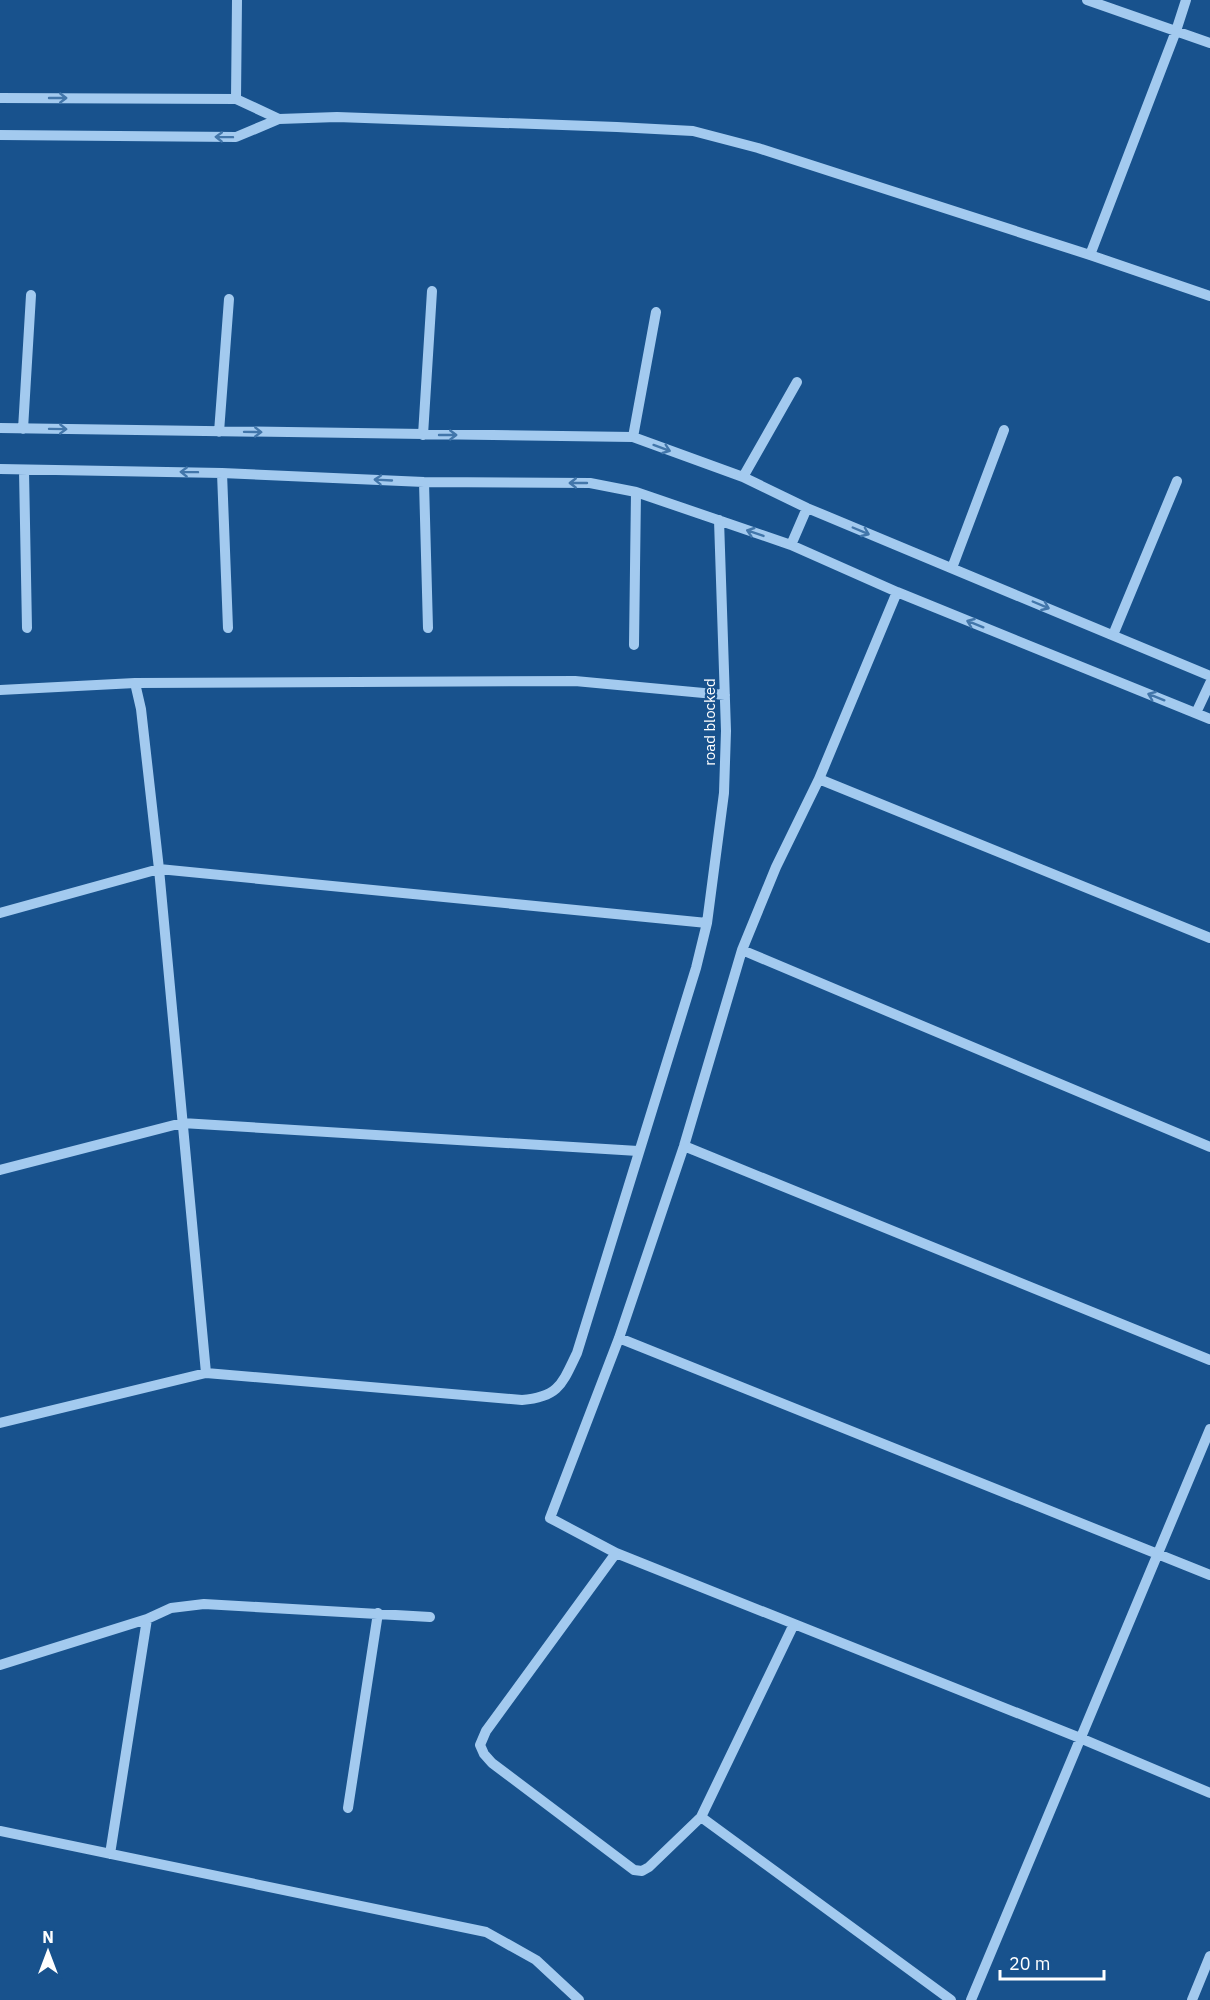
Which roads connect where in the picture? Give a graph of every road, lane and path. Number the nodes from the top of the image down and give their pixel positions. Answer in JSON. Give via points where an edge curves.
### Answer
{"nodes":[{"id":1,"x":237,"y":0,"type":"edge"},
{"id":2,"x":1087,"y":0,"type":"edge"},
{"id":3,"x":1186,"y":0,"type":"edge"},
{"id":4,"x":1176,"y":31,"type":"junction"},
{"id":5,"x":1210,"y":43,"type":"edge"},
{"id":6,"x":0,"y":98,"type":"edge"},
{"id":7,"x":236,"y":99,"type":"junction"},
{"id":8,"x":279,"y":119,"type":"junction"},
{"id":9,"x":0,"y":135,"type":"edge"},
{"id":10,"x":1090,"y":255,"type":"junction"},
{"id":11,"x":432,"y":291,"type":"dead end"},
{"id":12,"x":31,"y":295,"type":"dead end"},
{"id":13,"x":1210,"y":296,"type":"edge"},
{"id":14,"x":229,"y":299,"type":"dead end"},
{"id":15,"x":656,"y":312,"type":"dead end"},
{"id":16,"x":797,"y":382,"type":"dead end"},
{"id":17,"x":0,"y":428,"type":"edge"},
{"id":18,"x":23,"y":429,"type":"junction"},
{"id":19,"x":1004,"y":430,"type":"dead end"},
{"id":20,"x":219,"y":432,"type":"junction"},
{"id":21,"x":423,"y":435,"type":"junction"},
{"id":22,"x":633,"y":437,"type":"junction"},
{"id":23,"x":0,"y":469,"type":"edge"},
{"id":24,"x":24,"y":471,"type":"junction"},
{"id":25,"x":222,"y":473,"type":"junction"},
{"id":26,"x":743,"y":477,"type":"junction"},
{"id":27,"x":1177,"y":481,"type":"dead end"},
{"id":28,"x":424,"y":482,"type":"junction"},
{"id":29,"x":636,"y":492,"type":"junction"},
{"id":30,"x":807,"y":508,"type":"junction"},
{"id":31,"x":719,"y":520,"type":"junction"},
{"id":32,"x":790,"y":545,"type":"junction"},
{"id":33,"x":952,"y":568,"type":"junction"},
{"id":34,"x":897,"y":592,"type":"junction"},
{"id":35,"x":27,"y":628,"type":"dead end"},
{"id":36,"x":228,"y":628,"type":"dead end"},
{"id":37,"x":428,"y":628,"type":"dead end"},
{"id":38,"x":1113,"y":635,"type":"junction"},
{"id":39,"x":634,"y":645,"type":"dead end"},
{"id":40,"x":1210,"y":676,"type":"edge"},
{"id":41,"x":135,"y":683,"type":"junction"},
{"id":42,"x":1210,"y":683,"type":"edge"},
{"id":43,"x":0,"y":690,"type":"edge"},
{"id":44,"x":725,"y":695,"type":"junction"},
{"id":45,"x":1196,"y":713,"type":"junction"},
{"id":46,"x":1210,"y":720,"type":"edge"},
{"id":47,"x":819,"y":779,"type":"junction"},
{"id":48,"x":159,"y":869,"type":"junction"},
{"id":49,"x":0,"y":913,"type":"edge"},
{"id":50,"x":707,"y":923,"type":"junction"},
{"id":51,"x":1210,"y":938,"type":"edge"},
{"id":52,"x":742,"y":950,"type":"junction"},
{"id":53,"x":182,"y":1123,"type":"junction"},
{"id":54,"x":684,"y":1146,"type":"junction"},
{"id":55,"x":1210,"y":1147,"type":"edge"},
{"id":56,"x":638,"y":1151,"type":"junction"},
{"id":57,"x":0,"y":1170,"type":"edge"},
{"id":58,"x":619,"y":1338,"type":"junction"},
{"id":59,"x":1210,"y":1360,"type":"edge"},
{"id":60,"x":206,"y":1373,"type":"junction"},
{"id":61,"x":0,"y":1423,"type":"edge"},
{"id":62,"x":1210,"y":1429,"type":"edge"},
{"id":63,"x":616,"y":1553,"type":"junction"},
{"id":64,"x":1157,"y":1553,"type":"junction"},
{"id":65,"x":1210,"y":1575,"type":"edge"},
{"id":66,"x":378,"y":1613,"type":"junction"},
{"id":67,"x":430,"y":1617,"type":"dead end"},
{"id":68,"x":147,"y":1619,"type":"junction"},
{"id":69,"x":794,"y":1624,"type":"junction"},
{"id":70,"x":0,"y":1665,"type":"edge"},
{"id":71,"x":1080,"y":1738,"type":"junction"},
{"id":72,"x":1210,"y":1793,"type":"edge"},
{"id":73,"x":348,"y":1808,"type":"dead end"},
{"id":74,"x":700,"y":1817,"type":"junction"},
{"id":75,"x":0,"y":1831,"type":"edge"},
{"id":76,"x":110,"y":1854,"type":"junction"},
{"id":77,"x":1210,"y":1956,"type":"edge"},
{"id":78,"x":579,"y":2000,"type":"edge"},
{"id":79,"x":951,"y":2000,"type":"edge"},
{"id":80,"x":971,"y":2000,"type":"edge"},
{"id":81,"x":1192,"y":2000,"type":"edge"}],
"edges":[{"from":1,"to":7,"type":"street"},
{"from":2,"to":4,"type":"street"},
{"from":3,"to":4,"type":"street"},
{"from":4,"to":5,"type":"street"},
{"from":4,"to":10,"type":"street"},
{"from":6,"to":7,"type":"street","one_way":true},
{"from":7,"to":8,"type":"street"},
{"from":8,"to":9,"type":"street","one_way":true,"via":[[236,137]]},
{"from":8,"to":10,"type":"street","via":[[337,117],[693,131],[758,148]]},
{"from":10,"to":13,"type":"street"},
{"from":11,"to":21,"type":"street"},
{"from":12,"to":18,"type":"street"},
{"from":14,"to":20,"type":"street"},
{"from":15,"to":22,"type":"street"},
{"from":16,"to":26,"type":"street"},
{"from":17,"to":18,"type":"street"},
{"from":18,"to":20,"type":"street","one_way":true},
{"from":19,"to":33,"type":"street"},
{"from":20,"to":21,"type":"street","one_way":true},
{"from":21,"to":22,"type":"street","one_way":true},
{"from":22,"to":26,"type":"street","one_way":true},
{"from":23,"to":24,"type":"street"},
{"from":25,"to":24,"type":"street","one_way":true},
{"from":24,"to":35,"type":"street"},
{"from":28,"to":25,"type":"street","one_way":true},
{"from":25,"to":36,"type":"street"},
{"from":26,"to":30,"type":"street"},
{"from":27,"to":38,"type":"street"},
{"from":29,"to":28,"type":"street","one_way":true,"via":[[591,483]]},
{"from":28,"to":37,"type":"street"},
{"from":29,"to":31,"type":"street"},
{"from":29,"to":39,"type":"street"},
{"from":30,"to":32,"type":"street"},
{"from":30,"to":33,"type":"street","one_way":true},
{"from":32,"to":31,"type":"street","one_way":true},
{"from":31,"to":44,"type":"street","name":"road blocked"},
{"from":32,"to":34,"type":"street"},
{"from":33,"to":38,"type":"street","one_way":true},
{"from":45,"to":34,"type":"street","one_way":true},
{"from":34,"to":47,"type":"street"},
{"from":38,"to":40,"type":"street"},
{"from":41,"to":43,"type":"street"},
{"from":41,"to":44,"type":"street","via":[[575,681]]},
{"from":41,"to":48,"type":"street"},
{"from":42,"to":45,"type":"street"},
{"from":44,"to":50,"type":"street","name":"road blocked","via":[[724,793]]},
{"from":45,"to":46,"type":"street"},
{"from":47,"to":51,"type":"street"},
{"from":47,"to":52,"type":"street","via":[[776,867]]},
{"from":48,"to":49,"type":"street"},
{"from":48,"to":50,"type":"street"},
{"from":48,"to":53,"type":"street"},
{"from":50,"to":56,"type":"street","name":"road blocked"},
{"from":52,"to":54,"type":"street"},
{"from":52,"to":55,"type":"street"},
{"from":53,"to":56,"type":"street"},
{"from":53,"to":57,"type":"street"},
{"from":53,"to":60,"type":"street"},
{"from":54,"to":58,"type":"street"},
{"from":54,"to":59,"type":"street"},
{"from":56,"to":60,"type":"street","name":"road blocked","via":[[577,1353],[552,1393],[522,1400]]},
{"from":58,"to":63,"type":"street","via":[[550,1518]]},
{"from":58,"to":64,"type":"street"},
{"from":60,"to":61,"type":"street","name":"road blocked"},
{"from":62,"to":64,"type":"street"},
{"from":63,"to":69,"type":"street"},
{"from":63,"to":74,"type":"street","via":[[486,1731],[480,1745],[492,1763],[634,1870],[649,1867]]},
{"from":64,"to":65,"type":"street"},
{"from":64,"to":71,"type":"street"},
{"from":66,"to":67,"type":"street"},
{"from":66,"to":68,"type":"street","via":[[204,1604],[171,1608]]},
{"from":66,"to":73,"type":"street"},
{"from":68,"to":70,"type":"street"},
{"from":68,"to":76,"type":"street"},
{"from":69,"to":71,"type":"street"},
{"from":69,"to":74,"type":"street"},
{"from":71,"to":72,"type":"street"},
{"from":71,"to":80,"type":"street"},
{"from":74,"to":79,"type":"street"},
{"from":75,"to":76,"type":"street"},
{"from":76,"to":78,"type":"street","via":[[486,1932],[536,1960]]},
{"from":77,"to":81,"type":"street"}]}
